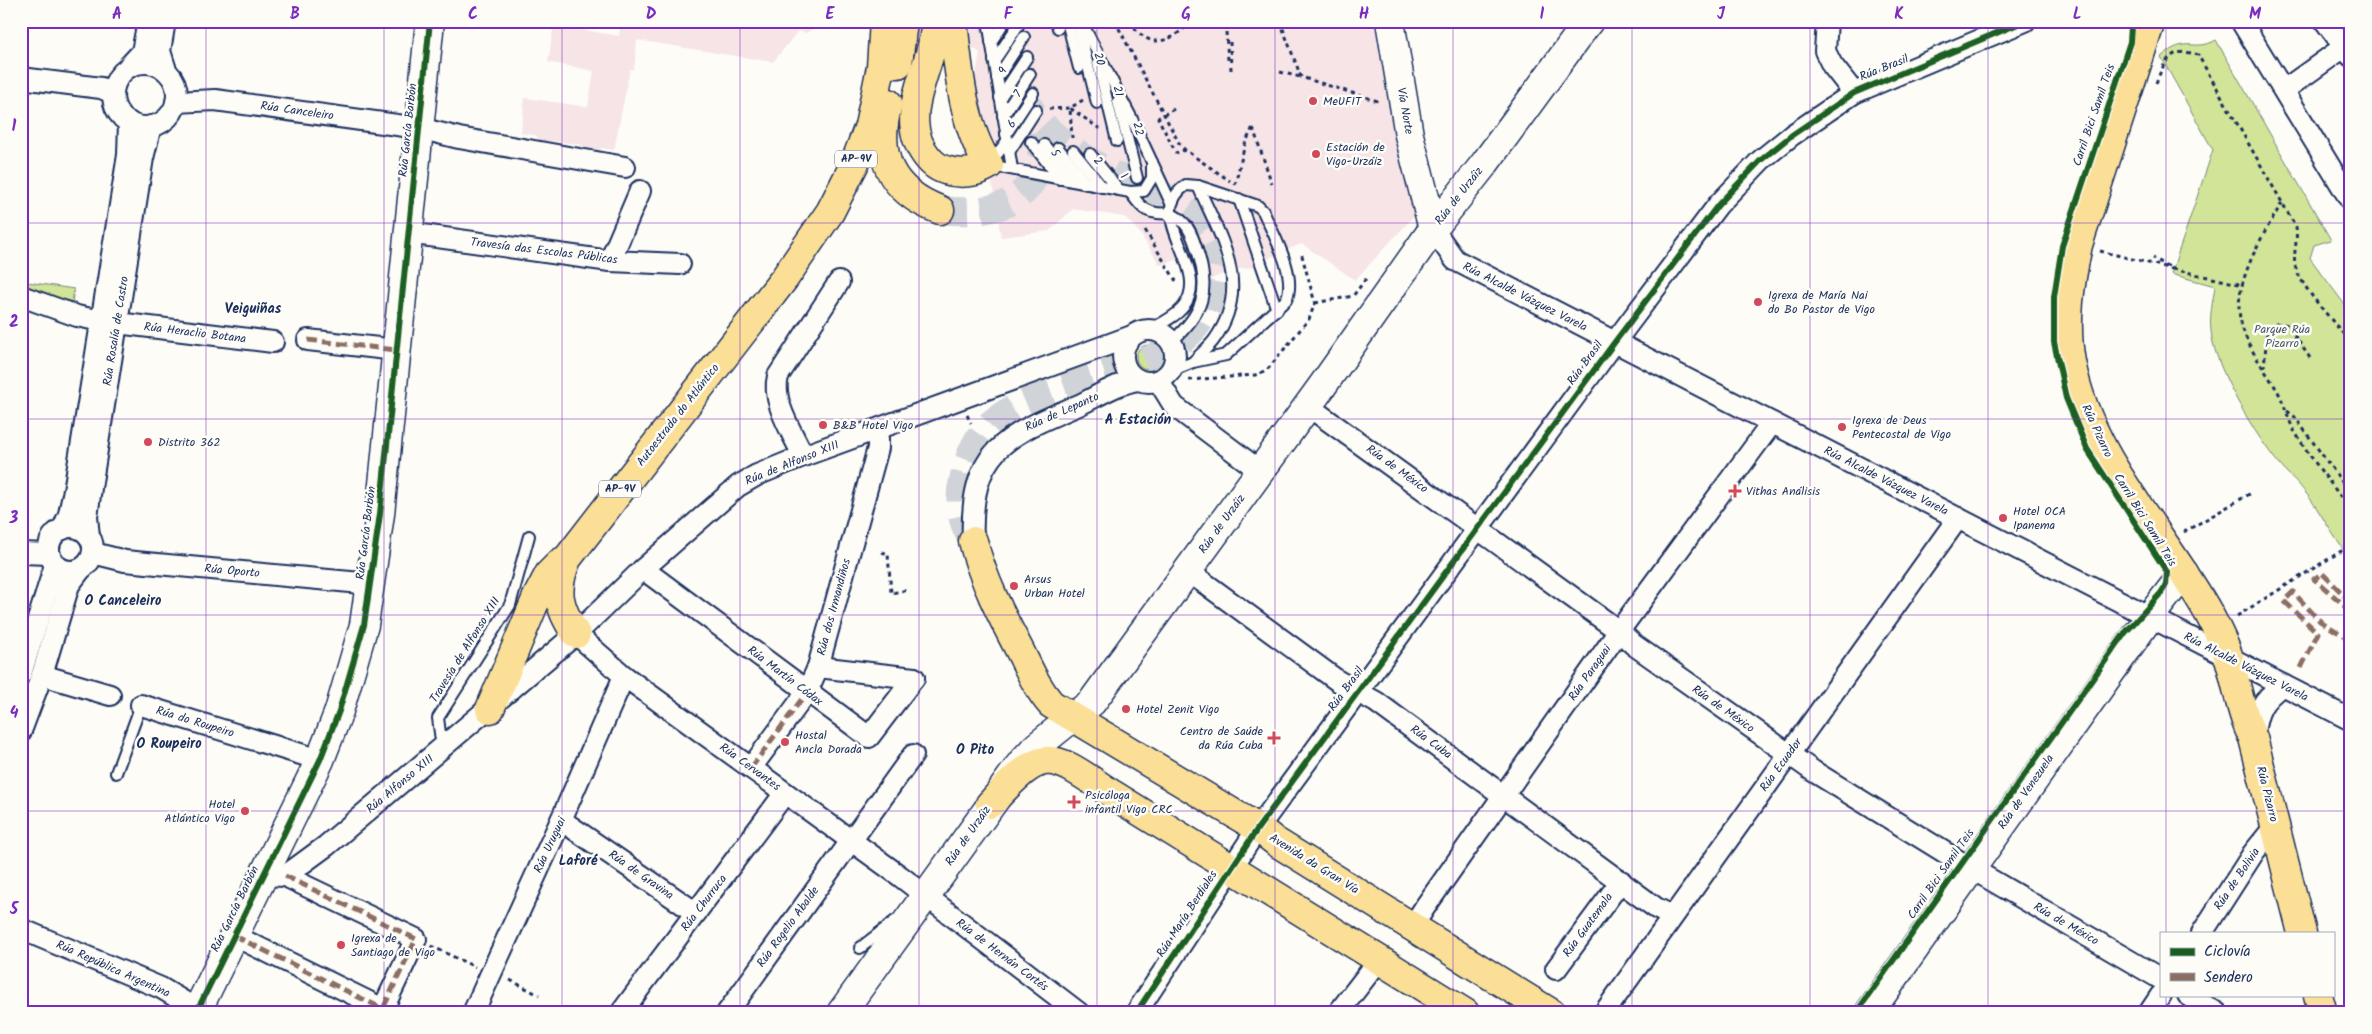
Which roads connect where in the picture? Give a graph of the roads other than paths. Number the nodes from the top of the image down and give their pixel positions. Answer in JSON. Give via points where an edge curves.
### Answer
{"nodes":[{"id":1,"x":148,"y":21,"type":"edge"},
{"id":2,"x":165,"y":21,"type":"edge"},
{"id":3,"x":430,"y":21,"type":"edge"},
{"id":4,"x":884,"y":21,"type":"edge"},
{"id":5,"x":903,"y":21,"type":"edge"},
{"id":6,"x":935,"y":21,"type":"edge"},
{"id":7,"x":953,"y":21,"type":"edge"},
{"id":8,"x":1005,"y":21,"type":"edge"},
{"id":9,"x":1021,"y":21,"type":"edge"},
{"id":10,"x":1067,"y":21,"type":"edge"},
{"id":11,"x":1079,"y":21,"type":"edge"},
{"id":12,"x":1390,"y":21,"type":"edge"},
{"id":13,"x":1589,"y":21,"type":"edge"},
{"id":14,"x":1827,"y":21,"type":"edge"},
{"id":15,"x":2025,"y":21,"type":"edge"},
{"id":16,"x":2151,"y":21,"type":"edge"},
{"id":17,"x":2241,"y":21,"type":"edge"},
{"id":18,"x":2325,"y":21,"type":"edge"},
{"id":19,"x":989,"y":22,"type":"edge"},
{"id":20,"x":1024,"y":38,"type":"dead end"},
{"id":21,"x":992,"y":42,"type":"junction"},
{"id":22,"x":1094,"y":47,"type":"junction"},
{"id":23,"x":2347,"y":51,"type":"edge"},
{"id":24,"x":1027,"y":57,"type":"dead end"},
{"id":25,"x":994,"y":61,"type":"junction"},
{"id":26,"x":129,"y":66,"type":"junction"},
{"id":27,"x":1079,"y":68,"type":"dead end"},
{"id":28,"x":166,"y":70,"type":"junction"},
{"id":29,"x":1030,"y":74,"type":"dead end"},
{"id":30,"x":21,"y":78,"type":"edge"},
{"id":31,"x":997,"y":78,"type":"junction"},
{"id":32,"x":1114,"y":86,"type":"junction"},
{"id":33,"x":2284,"y":90,"type":"junction"},
{"id":34,"x":1033,"y":93,"type":"dead end"},
{"id":35,"x":1854,"y":93,"type":"junction"},
{"id":36,"x":113,"y":94,"type":"junction"},
{"id":37,"x":1000,"y":98,"type":"junction"},
{"id":38,"x":176,"y":102,"type":"junction"},
{"id":39,"x":1097,"y":103,"type":"dead end"},
{"id":40,"x":1036,"y":110,"type":"road end"},
{"id":41,"x":1003,"y":116,"type":"junction"},
{"id":42,"x":129,"y":122,"type":"junction"},
{"id":43,"x":151,"y":126,"type":"junction"},
{"id":44,"x":419,"y":128,"type":"junction"},
{"id":45,"x":1117,"y":141,"type":"dead end"},
{"id":46,"x":1031,"y":142,"type":"dead end"},
{"id":47,"x":1044,"y":145,"type":"dead end"},
{"id":48,"x":1058,"y":148,"type":"dead end"},
{"id":49,"x":1073,"y":151,"type":"road end"},
{"id":50,"x":1005,"y":152,"type":"junction"},
{"id":51,"x":1090,"y":154,"type":"dead end"},
{"id":52,"x":1152,"y":162,"type":"junction"},
{"id":53,"x":625,"y":167,"type":"dead end"},
{"id":54,"x":1060,"y":178,"type":"junction"},
{"id":55,"x":1137,"y":178,"type":"dead end"},
{"id":56,"x":1073,"y":181,"type":"junction"},
{"id":57,"x":1087,"y":184,"type":"junction"},
{"id":58,"x":1198,"y":186,"type":"junction"},
{"id":59,"x":1102,"y":187,"type":"junction"},
{"id":60,"x":640,"y":191,"type":"dead end"},
{"id":61,"x":1124,"y":191,"type":"junction"},
{"id":62,"x":1239,"y":199,"type":"junction"},
{"id":63,"x":2351,"y":201,"type":"edge"},
{"id":64,"x":1170,"y":208,"type":"junction"},
{"id":65,"x":940,"y":210,"type":"tunnel mouth"},
{"id":66,"x":1432,"y":229,"type":"junction"},
{"id":67,"x":408,"y":233,"type":"junction"},
{"id":68,"x":610,"y":261,"type":"junction"},
{"id":69,"x":680,"y":264,"type":"dead end"},
{"id":70,"x":839,"y":282,"type":"dead end"},
{"id":71,"x":21,"y":296,"type":"edge"},
{"id":72,"x":1277,"y":310,"type":"junction"},
{"id":73,"x":109,"y":322,"type":"junction"},
{"id":74,"x":1141,"y":333,"type":"junction"},
{"id":75,"x":308,"y":340,"type":"dead end"},
{"id":76,"x":273,"y":342,"type":"dead end"},
{"id":77,"x":1171,"y":342,"type":"junction"},
{"id":78,"x":1614,"y":343,"type":"junction"},
{"id":79,"x":396,"y":350,"type":"junction"},
{"id":80,"x":1192,"y":362,"type":"junction"},
{"id":81,"x":1171,"y":378,"type":"junction"},
{"id":82,"x":1138,"y":380,"type":"junction"},
{"id":83,"x":1308,"y":406,"type":"junction"},
{"id":84,"x":1772,"y":423,"type":"junction"},
{"id":85,"x":873,"y":432,"type":"junction"},
{"id":86,"x":803,"y":456,"type":"junction"},
{"id":87,"x":1260,"y":471,"type":"junction"},
{"id":88,"x":1958,"y":518,"type":"junction"},
{"id":89,"x":63,"y":529,"type":"junction"},
{"id":90,"x":1477,"y":529,"type":"junction"},
{"id":91,"x":529,"y":536,"type":"dead end"},
{"id":92,"x":973,"y":541,"type":"joint"},
{"id":93,"x":91,"y":545,"type":"junction"},
{"id":94,"x":21,"y":554,"type":"edge"},
{"id":95,"x":569,"y":555,"type":"junction"},
{"id":96,"x":52,"y":559,"type":"junction"},
{"id":97,"x":81,"y":569,"type":"junction"},
{"id":98,"x":644,"y":569,"type":"junction"},
{"id":99,"x":1188,"y":571,"type":"junction"},
{"id":100,"x":2184,"y":573,"type":"junction"},
{"id":101,"x":372,"y":584,"type":"junction"},
{"id":102,"x":2149,"y":618,"type":"junction"},
{"id":103,"x":1619,"y":631,"type":"junction"},
{"id":104,"x":576,"y":634,"type":"junction"},
{"id":105,"x":2228,"y":656,"type":"junction"},
{"id":106,"x":818,"y":667,"type":"junction"},
{"id":107,"x":21,"y":674,"type":"edge"},
{"id":108,"x":42,"y":675,"type":"junction"},
{"id":109,"x":624,"y":676,"type":"junction"},
{"id":110,"x":2283,"y":685,"type":"junction"},
{"id":111,"x":1358,"y":691,"type":"junction"},
{"id":112,"x":807,"y":692,"type":"junction"},
{"id":113,"x":110,"y":695,"type":"dead end"},
{"id":114,"x":141,"y":705,"type":"joint"},
{"id":115,"x":490,"y":709,"type":"junction"},
{"id":116,"x":1074,"y":718,"type":"junction"},
{"id":117,"x":2351,"y":720,"type":"edge"},
{"id":118,"x":21,"y":731,"type":"edge"},
{"id":119,"x":2253,"y":738,"type":"junction"},
{"id":120,"x":442,"y":749,"type":"junction"},
{"id":121,"x":1788,"y":754,"type":"junction"},
{"id":122,"x":913,"y":755,"type":"dead end"},
{"id":123,"x":320,"y":760,"type":"junction"},
{"id":124,"x":751,"y":768,"type":"junction"},
{"id":125,"x":116,"y":773,"type":"dead end"},
{"id":126,"x":785,"y":793,"type":"junction"},
{"id":127,"x":1504,"y":795,"type":"junction"},
{"id":128,"x":990,"y":804,"type":"junction"},
{"id":129,"x":561,"y":820,"type":"junction"},
{"id":130,"x":2275,"y":826,"type":"junction"},
{"id":131,"x":286,"y":827,"type":"junction"},
{"id":132,"x":1258,"y":828,"type":"junction"},
{"id":133,"x":850,"y":841,"type":"junction"},
{"id":134,"x":311,"y":858,"type":"junction"},
{"id":135,"x":1231,"y":868,"type":"junction"},
{"id":136,"x":1971,"y":869,"type":"junction"},
{"id":137,"x":275,"y":876,"type":"junction"},
{"id":138,"x":1621,"y":881,"type":"junction"},
{"id":139,"x":921,"y":903,"type":"junction"},
{"id":140,"x":696,"y":914,"type":"junction"},
{"id":141,"x":1672,"y":916,"type":"junction"},
{"id":142,"x":1414,"y":926,"type":"junction"},
{"id":143,"x":21,"y":929,"type":"edge"},
{"id":144,"x":2203,"y":932,"type":"edge"},
{"id":145,"x":2302,"y":932,"type":"edge"},
{"id":146,"x":234,"y":936,"type":"junction"},
{"id":147,"x":860,"y":948,"type":"dead end"},
{"id":148,"x":1380,"y":960,"type":"junction"},
{"id":149,"x":1556,"y":969,"type":"dead end"},
{"id":150,"x":2160,"y":978,"type":"edge"},
{"id":151,"x":2160,"y":996,"type":"edge"},
{"id":152,"x":2190,"y":996,"type":"edge"},
{"id":153,"x":2318,"y":996,"type":"edge"},
{"id":154,"x":382,"y":1011,"type":"edge"},
{"id":155,"x":199,"y":1012,"type":"edge"},
{"id":156,"x":473,"y":1013,"type":"edge"},
{"id":157,"x":621,"y":1013,"type":"edge"},
{"id":158,"x":727,"y":1013,"type":"edge"},
{"id":159,"x":842,"y":1013,"type":"edge"},
{"id":160,"x":1079,"y":1013,"type":"edge"},
{"id":161,"x":1136,"y":1013,"type":"edge"},
{"id":162,"x":1338,"y":1013,"type":"edge"},
{"id":163,"x":1465,"y":1013,"type":"edge"},
{"id":164,"x":1551,"y":1013,"type":"edge"},
{"id":165,"x":1604,"y":1013,"type":"edge"},
{"id":166,"x":1869,"y":1013,"type":"edge"},
{"id":167,"x":2149,"y":1013,"type":"edge"},
{"id":168,"x":2217,"y":1013,"type":"edge"},
{"id":169,"x":2323,"y":1013,"type":"edge"}],
"edges":[{"from":1,"to":26,"type":"street","via":[[142,52]]},
{"from":2,"to":28,"type":"street","via":[[160,51]]},
{"from":3,"to":44,"type":"main road","name":"Rúa García Barbón"},
{"from":4,"to":95,"type":"main road","name":"Autoestrada do Atlántico","number":"AP-9V","via":[[878,87],[866,134],[830,212],[784,279]]},
{"from":5,"to":65,"type":"main road","via":[[901,50],[882,130],[885,153],[902,189],[920,202]]},
{"from":6,"to":50,"type":"main road","via":[[930,60],[914,107],[913,126],[919,146],[928,159],[954,173],[982,170]]},
{"from":7,"to":50,"type":"main road","via":[[962,87],[980,153]]},
{"from":8,"to":21,"type":"lane"},
{"from":9,"to":25,"type":"lane"},
{"from":10,"to":27,"type":"lane"},
{"from":11,"to":22,"type":"lane"},
{"from":11,"to":39,"type":"lane","name":"20"},
{"from":12,"to":66,"type":"main road","name":"Vía Norte","via":[[1409,135]]},
{"from":13,"to":66,"type":"main road","name":"Rúa de Urzáiz","via":[[1485,164]]},
{"from":14,"to":35,"type":"street","via":[[1825,51]]},
{"from":15,"to":35,"type":"street","name":"Rúa Brasil"},
{"from":16,"to":100,"type":"main road","name":"Rúa Pizarro","via":[[2078,245],[2070,280],[2068,322],[2071,362],[2100,442]]},
{"from":17,"to":33,"type":"street"},
{"from":18,"to":23,"type":"street"},
{"from":19,"to":21,"type":"lane"},
{"from":20,"to":31,"type":"lane"},
{"from":21,"to":25,"type":"lane"},
{"from":22,"to":32,"type":"lane"},
{"from":22,"to":45,"type":"lane","name":"21"},
{"from":23,"to":33,"type":"street"},
{"from":24,"to":37,"type":"lane","name":"9"},
{"from":25,"to":31,"type":"lane"},
{"from":26,"to":28,"type":"street","via":[[142,62]]},
{"from":26,"to":36,"type":"street","via":[[115,83]]},
{"from":28,"to":38,"type":"street","via":[[177,90]]},
{"from":29,"to":41,"type":"lane"},
{"from":30,"to":36,"type":"street","via":[[101,88]]},
{"from":31,"to":37,"type":"lane"},
{"from":32,"to":52,"type":"lane"},
{"from":32,"to":55,"type":"lane","name":"22"},
{"from":33,"to":63,"type":"street"},
{"from":34,"to":50,"type":"lane","name":"7"},
{"from":35,"to":78,"type":"street","name":"Rúa Brasil","via":[[1761,160],[1718,205]]},
{"from":36,"to":42,"type":"street","via":[[117,110]]},
{"from":37,"to":41,"type":"lane"},
{"from":38,"to":43,"type":"street","via":[[167,118]]},
{"from":38,"to":44,"type":"street","name":"Rúa Canceleiro","via":[[215,100]]},
{"from":40,"to":50,"type":"lane","name":"6"},
{"from":41,"to":50,"type":"lane"},
{"from":42,"to":43,"type":"street"},
{"from":42,"to":73,"type":"street","name":"Rúa Rosalía de Castro"},
{"from":43,"to":73,"type":"street","name":"Rúa Rosalía de Castro"},
{"from":44,"to":53,"type":"street","name":"Rúa García Barbón"},
{"from":44,"to":67,"type":"main road","name":"Rúa García Barbón"},
{"from":46,"to":54,"type":"lane","name":"5"},
{"from":47,"to":56,"type":"lane"},
{"from":48,"to":57,"type":"lane"},
{"from":49,"to":59,"type":"lane","name":"2"},
{"from":50,"to":54,"type":"lane"},
{"from":51,"to":61,"type":"lane","name":"1"},
{"from":52,"to":61,"type":"lane","via":[[1152,178],[1144,191]]},
{"from":52,"to":64,"type":"lane"},
{"from":54,"to":56,"type":"lane"},
{"from":56,"to":57,"type":"lane"},
{"from":57,"to":59,"type":"lane"},
{"from":58,"to":62,"type":"lane"},
{"from":58,"to":64,"type":"lane","via":[[1186,186],[1174,196]]},
{"from":58,"to":80,"type":"lane","via":[[1227,252],[1234,282],[1228,316],[1214,340]]},
{"from":59,"to":61,"type":"lane"},
{"from":60,"to":68,"type":"street"},
{"from":61,"to":64,"type":"lane","name":"1","via":[[1152,212]]},
{"from":62,"to":72,"type":"lane"},
{"from":62,"to":72,"type":"lane","via":[[1263,211],[1289,274],[1290,292]]},
{"from":64,"to":74,"type":"lane","via":[[1192,279],[1190,293],[1185,306],[1176,314]]},
{"from":64,"to":77,"type":"lane","via":[[1191,234],[1205,276],[1198,310],[1187,328]]},
{"from":66,"to":78,"type":"street","name":"Rúa Alcalde Vázquez Varela","via":[[1455,260]]},
{"from":66,"to":83,"type":"main road","name":"Rúa de Urzáiz"},
{"from":67,"to":68,"type":"street","name":"Travesía das Escolas Públicas"},
{"from":67,"to":79,"type":"main road","name":"Rúa García Barbón"},
{"from":68,"to":69,"type":"street","name":"Travesía das Escolas Públicas"},
{"from":70,"to":86,"type":"street","via":[[778,376],[776,385],[780,404]]},
{"from":71,"to":73,"type":"street","name":"Rúa Heraclio Botana","via":[[77,316]]},
{"from":72,"to":80,"type":"lane","via":[[1226,355]]},
{"from":73,"to":76,"type":"street","name":"Rúa Heraclio Botana"},
{"from":73,"to":89,"type":"street","name":"Rúa Rosalía de Castro","via":[[69,514]]},
{"from":73,"to":93,"type":"street","name":"Rúa Rosalía de Castro","via":[[87,516]]},
{"from":74,"to":77,"type":"street","via":[[1165,336]]},
{"from":74,"to":82,"type":"street","via":[[1124,351],[1126,368]]},
{"from":74,"to":85,"type":"street","name":"Rúa de Alfonso XIII"},
{"from":75,"to":79,"type":"street"},
{"from":77,"to":81,"type":"street","via":[[1174,359]]},
{"from":78,"to":84,"type":"street","name":"Rúa Alcalde Vázquez Varela"},
{"from":78,"to":90,"type":"street","name":"Rúa Brasil"},
{"from":79,"to":101,"type":"main road","name":"Rúa García Barbón"},
{"from":80,"to":81,"type":"lane"},
{"from":81,"to":82,"type":"street","via":[[1152,382]]},
{"from":81,"to":87,"type":"street","via":[[1174,406]]},
{"from":82,"to":92,"type":"street","name":"Rúa de Lepanto","via":[[1115,386],[1038,421],[1001,444],[987,460],[976,486]]},
{"from":83,"to":87,"type":"main road","name":"Rúa de Urzáiz"},
{"from":83,"to":90,"type":"street","name":"Rúa de México"},
{"from":84,"to":88,"type":"street","name":"Rúa Alcalde Vázquez Varela"},
{"from":84,"to":103,"type":"street","name":"Rúa Paraguai"},
{"from":85,"to":86,"type":"street","name":"Rúa de Alfonso XIII"},
{"from":85,"to":106,"type":"street","name":"Rúa dos Irmandiños","via":[[878,438],[878,448]]},
{"from":86,"to":98,"type":"street","name":"Rúa de Alfonso XIII","via":[[738,486]]},
{"from":87,"to":99,"type":"main road","name":"Rúa de Urzáiz"},
{"from":88,"to":102,"type":"street","name":"Rúa Alcalde Vázquez Varela"},
{"from":88,"to":121,"type":"street","name":"Rúa Ecuador"},
{"from":89,"to":93,"type":"street","via":[[74,527]]},
{"from":89,"to":96,"type":"street","via":[[53,536],[49,547]]},
{"from":90,"to":103,"type":"street","name":"Rúa de México"},
{"from":90,"to":111,"type":"street","name":"Rúa Brasil"},
{"from":91,"to":120,"type":"lane","name":"Travesía de Alfonso XIII","via":[[510,605],[438,718]]},
{"from":92,"to":116,"type":"main road","name":"Avenida da Gran Vía","via":[[986,584],[1038,688],[1051,704]]},
{"from":93,"to":97,"type":"street","via":[[91,560]]},
{"from":93,"to":101,"type":"street","name":"Rúa Oporto","via":[[125,561]]},
{"from":94,"to":96,"type":"street"},
{"from":95,"to":104,"type":"main road","via":[[559,584],[559,602]]},
{"from":95,"to":115,"type":"main road","via":[[549,574],[536,597]]},
{"from":96,"to":97,"type":"street","via":[[67,572]]},
{"from":96,"to":107,"type":"street"},
{"from":97,"to":108,"type":"street","via":[[69,585]]},
{"from":98,"to":104,"type":"street","name":"Rúa de Alfonso XIII"},
{"from":98,"to":112,"type":"street","name":"Rúa Martín Códax"},
{"from":99,"to":111,"type":"street","name":"Rúa Cuba","via":[[1338,681]]},
{"from":99,"to":116,"type":"main road","name":"Rúa de Urzáiz","via":[[1092,702]]},
{"from":100,"to":102,"type":"main road","name":"Rúa de Venezuela"},
{"from":100,"to":105,"type":"main road","name":"Rúa Pizarro"},
{"from":101,"to":123,"type":"main road","name":"Rúa García Barbón","via":[[354,664]]},
{"from":102,"to":105,"type":"street","name":"Rúa Alcalde Vázquez Varela"},
{"from":102,"to":136,"type":"main road","name":"Rúa de Venezuela"},
{"from":103,"to":121,"type":"street","name":"Rúa de México"},
{"from":103,"to":127,"type":"street","name":"Rúa Paraguai"},
{"from":104,"to":109,"type":"street","name":"Rúa Cervantes"},
{"from":104,"to":115,"type":"street","name":"Rúa de Alfonso XIII"},
{"from":105,"to":110,"type":"street","name":"Rúa Alcalde Vázquez Varela"},
{"from":105,"to":119,"type":"main road","name":"Rúa Pizarro","via":[[2245,722]]},
{"from":106,"to":112,"type":"street","name":"Rúa dos Irmandiños"},
{"from":106,"to":112,"type":"street","name":"Rúa Martín Códax","via":[[914,678],[869,737]]},
{"from":108,"to":113,"type":"street"},
{"from":108,"to":118,"type":"street"},
{"from":109,"to":124,"type":"street","name":"Rúa Cervantes"},
{"from":109,"to":129,"type":"street","name":"Rúa Uruguai"},
{"from":110,"to":117,"type":"street","name":"Rúa Alcalde Vázquez Varela"},
{"from":110,"to":119,"type":"street","via":[[2270,694],[2257,713]]},
{"from":111,"to":127,"type":"street","name":"Rúa Cuba"},
{"from":111,"to":132,"type":"street","name":"Rúa Brasil"},
{"from":112,"to":124,"type":"street","name":"Rúa dos Irmandiños"},
{"from":114,"to":123,"type":"street","name":"Rúa do Roupeiro"},
{"from":114,"to":125,"type":"lane","name":"Rúa do Roupeiro"},
{"from":115,"to":120,"type":"street","name":"Rúa Alfonso XIII"},
{"from":116,"to":128,"type":"main road","name":"Rúa de Urzáiz","via":[[1036,747]]},
{"from":116,"to":132,"type":"main road","name":"Avenida da Gran Vía"},
{"from":119,"to":130,"type":"main road","name":"Rúa Pizarro"},
{"from":120,"to":134,"type":"street","name":"Rúa Alfonso XIII"},
{"from":121,"to":136,"type":"street","name":"Rúa de México"},
{"from":121,"to":141,"type":"street","name":"Rúa Ecuador"},
{"from":122,"to":133,"type":"street","name":"Rúa Rogelio Abalde"},
{"from":123,"to":131,"type":"main road","name":"Rúa García Barbón"},
{"from":124,"to":126,"type":"street","name":"Rúa Cervantes"},
{"from":126,"to":133,"type":"street","name":"Rúa Cervantes"},
{"from":126,"to":140,"type":"street","name":"Rúa Churruca"},
{"from":127,"to":138,"type":"street","name":"Rúa Cuba"},
{"from":127,"to":142,"type":"street","name":"Rúa Paraguai"},
{"from":128,"to":135,"type":"main road","via":[[1029,766],[1051,760],[1068,764]]},
{"from":128,"to":139,"type":"main road","name":"Rúa de Urzáiz"},
{"from":129,"to":140,"type":"street","name":"Rúa de Gravina"},
{"from":129,"to":156,"type":"street","name":"Rúa Uruguai","via":[[501,977]]},
{"from":130,"to":144,"type":"street","name":"Rúa de Bolivia","via":[[2254,852]]},
{"from":130,"to":145,"type":"main road","name":"Rúa Pizarro"},
{"from":131,"to":134,"type":"street","via":[[294,848]]},
{"from":131,"to":137,"type":"main road","name":"Rúa García Barbón"},
{"from":132,"to":135,"type":"street","name":"Rúa María Berdiales"},
{"from":132,"to":142,"type":"main road","name":"Avenida da Gran Vía"},
{"from":133,"to":139,"type":"street","name":"Rúa Cervantes"},
{"from":133,"to":158,"type":"street","name":"Rúa Rogelio Abalde"},
{"from":134,"to":137,"type":"street","name":"Rúa Alfonso XIII"},
{"from":135,"to":148,"type":"main road"},
{"from":135,"to":161,"type":"street","name":"Rúa María Berdiales"},
{"from":136,"to":150,"type":"street","name":"Rúa de México"},
{"from":136,"to":166,"type":"main road","name":"Rúa de Venezuela"},
{"from":137,"to":146,"type":"main road","name":"Rúa García Barbón"},
{"from":137,"to":154,"type":"street","via":[[416,939]]},
{"from":138,"to":141,"type":"street","name":"Rúa Cuba"},
{"from":138,"to":149,"type":"street","name":"Rúa Guatemala"},
{"from":139,"to":147,"type":"lane"},
{"from":139,"to":159,"type":"main road","name":"Rúa de Urzáiz"},
{"from":139,"to":160,"type":"street","name":"Rúa de Hernán Cortés"},
{"from":140,"to":157,"type":"street","name":"Rúa Churruca"},
{"from":141,"to":165,"type":"street","name":"Rúa Ecuador"},
{"from":142,"to":164,"type":"main road","name":"Avenida da Gran Vía"},
{"from":143,"to":155,"type":"street","name":"Rúa República Argentina","via":[[161,988]]},
{"from":146,"to":154,"type":"street"},
{"from":146,"to":155,"type":"main road","name":"Rúa García Barbón"},
{"from":148,"to":162,"type":"street"},
{"from":148,"to":163,"type":"main road"},
{"from":151,"to":167,"type":"street"},
{"from":152,"to":168,"type":"street"},
{"from":153,"to":169,"type":"main road"}]}
